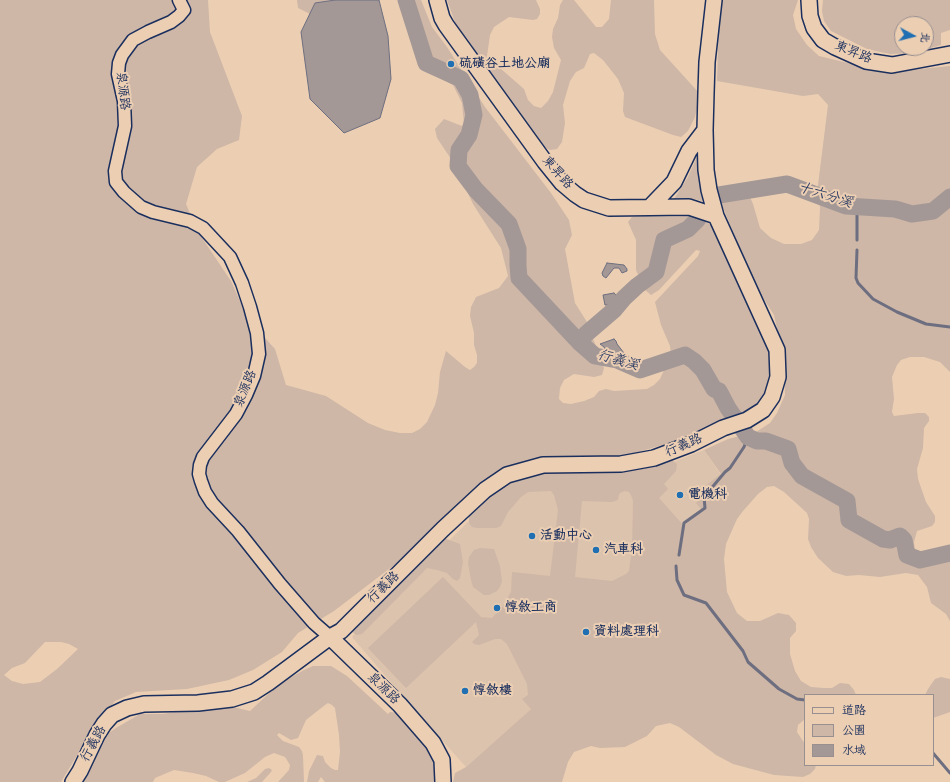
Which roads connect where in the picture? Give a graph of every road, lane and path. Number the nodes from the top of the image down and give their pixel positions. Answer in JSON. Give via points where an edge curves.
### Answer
{"nodes":[{"id":1,"x":179,"y":0,"type":"edge"},
{"id":2,"x":437,"y":0,"type":"edge"},
{"id":3,"x":714,"y":0,"type":"edge"},
{"id":4,"x":809,"y":0,"type":"edge"},
{"id":5,"x":950,"y":54,"type":"edge"},
{"id":6,"x":705,"y":130,"type":"junction"},
{"id":7,"x":650,"y":207,"type":"junction"},
{"id":8,"x":716,"y":216,"type":"junction"},
{"id":9,"x":330,"y":637,"type":"junction"},
{"id":10,"x":73,"y":782,"type":"edge"},
{"id":11,"x":443,"y":782,"type":"edge"}],
"edges":[{"from":1,"to":9,"type":"street","name":"泉源路","via":[[184,10],[180,16],[133,40],[119,63],[118,74],[124,102],[125,126],[115,171],[116,182],[141,207],[190,221],[203,228],[233,263],[258,333],[259,354],[254,376],[236,414],[203,457],[200,465],[201,481],[212,503],[314,623]]},
{"from":2,"to":7,"type":"street","name":"東昇路","via":[[446,25],[562,183],[584,200],[597,205],[620,209]]},
{"from":3,"to":6,"type":"street"},
{"from":4,"to":5,"type":"street","name":"東昇路","via":[[814,28],[823,40],[866,61],[892,65]]},
{"from":6,"to":7,"type":"street","via":[[689,151],[674,182]]},
{"from":6,"to":8,"type":"street","via":[[706,170]]},
{"from":7,"to":8,"type":"street","name":"東昇路","via":[[689,207]]},
{"from":8,"to":9,"type":"street","name":"行義路","via":[[777,350],[778,377],[772,397],[763,410],[748,420],[654,458],[622,464],[543,465],[507,475],[485,490],[342,631]]},
{"from":9,"to":10,"type":"street","name":"行義路","via":[[268,683],[240,698],[198,703],[144,704],[112,715],[97,735]]},
{"from":9,"to":11,"type":"street","name":"泉源路","via":[[400,705],[433,743],[442,760]]}]}
